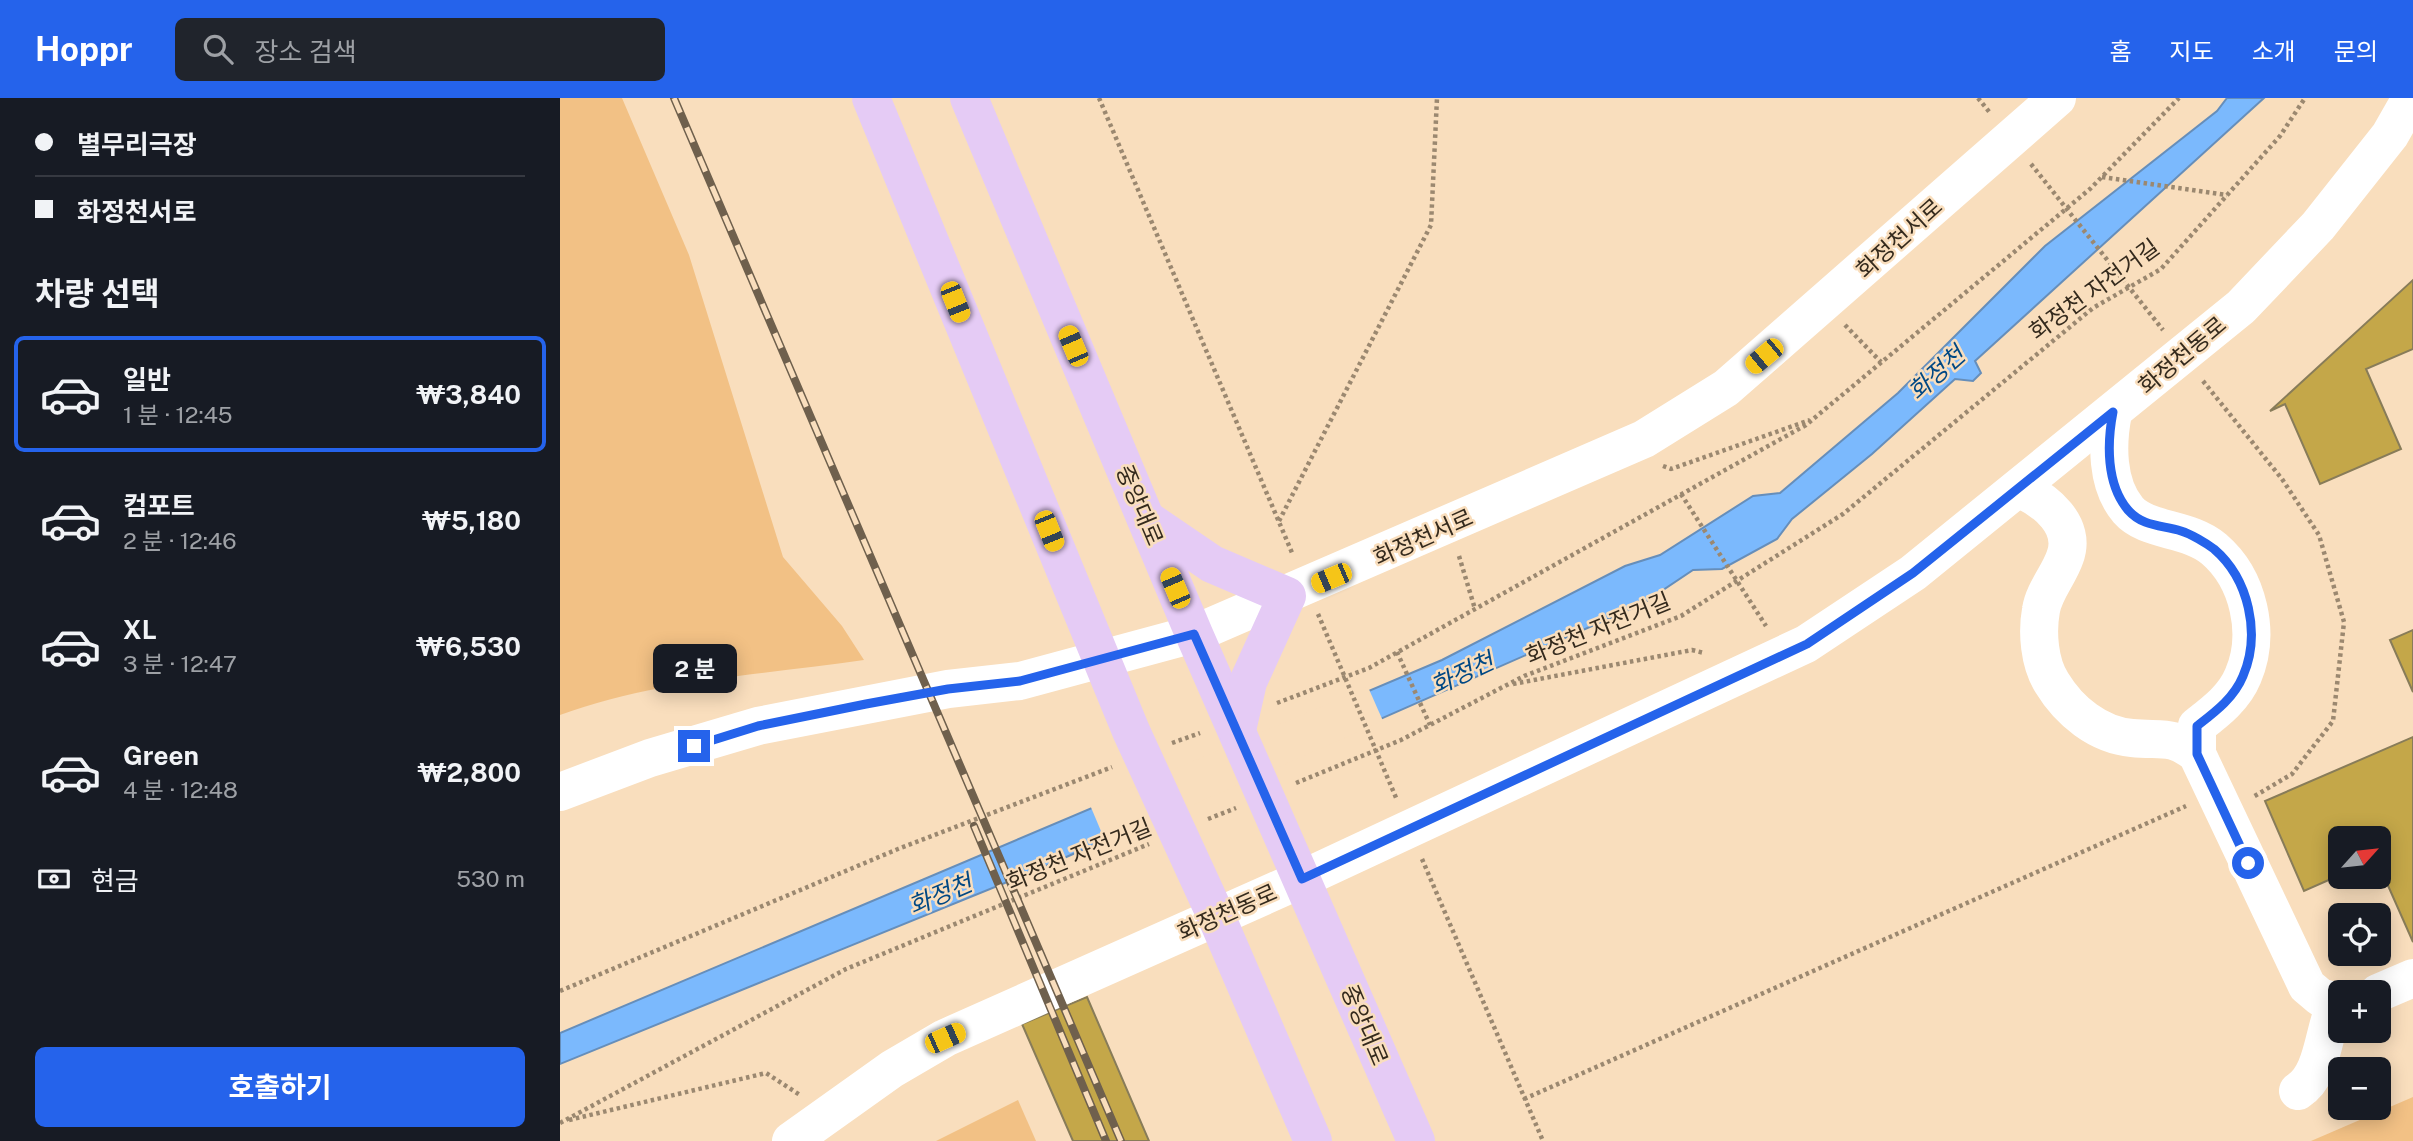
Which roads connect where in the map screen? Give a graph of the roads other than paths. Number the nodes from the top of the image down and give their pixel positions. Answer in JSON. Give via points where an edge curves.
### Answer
{"nodes":[{"id":1,"x":871,"y":98,"type":"edge"},
{"id":2,"x":969,"y":98,"type":"edge"},
{"id":3,"x":2057,"y":98,"type":"edge"},
{"id":4,"x":2411,"y":98,"type":"edge"},
{"id":5,"x":2113,"y":412,"type":"junction"},
{"id":6,"x":2020,"y":489,"type":"junction"},
{"id":7,"x":1146,"y":519,"type":"junction"},
{"id":8,"x":1297,"y":592,"type":"junction"},
{"id":9,"x":1194,"y":634,"type":"junction"},
{"id":10,"x":1101,"y":658,"type":"junction"},
{"id":11,"x":1246,"y":694,"type":"junction"},
{"id":12,"x":2197,"y":754,"type":"junction"},
{"id":13,"x":560,"y":792,"type":"edge"},
{"id":14,"x":1302,"y":879,"type":"junction"},
{"id":15,"x":1216,"y":916,"type":"junction"},
{"id":16,"x":2413,"y":978,"type":"edge"},
{"id":17,"x":2391,"y":987,"type":"edge"},
{"id":18,"x":2328,"y":1000,"type":"edge"},
{"id":19,"x":2328,"y":1021,"type":"edge"},
{"id":20,"x":2298,"y":1091,"type":"dead end"},
{"id":21,"x":791,"y":1141,"type":"edge"},
{"id":22,"x":1313,"y":1141,"type":"edge"},
{"id":23,"x":1416,"y":1141,"type":"edge"}],
"edges":[{"from":1,"to":10,"type":"main road"},
{"from":2,"to":7,"type":"main road","name":"중앙대로"},
{"from":3,"to":8,"type":"street","name":"화정천서로","via":[[1726,388],[1644,439]]},
{"from":4,"to":5,"type":"street","name":"화정천동로","via":[[2390,135],[2318,226],[2241,307]]},
{"from":5,"to":6,"type":"street","name":"화정천동로"},
{"from":5,"to":12,"type":"street","via":[[2109,459],[2128,509],[2147,524],[2183,531],[2214,549],[2237,577],[2250,609],[2252,643],[2243,677],[2224,705],[2197,726]]},
{"from":6,"to":12,"type":"street","via":[[2056,512],[2067,534],[2066,556],[2041,608],[2039,645],[2050,680],[2070,708],[2098,728],[2131,738],[2165,737]]},
{"from":6,"to":14,"type":"street","name":"화정천동로","via":[[1913,573],[1807,644]]},
{"from":7,"to":8,"type":"main road","via":[[1212,564]]},
{"from":7,"to":9,"type":"main road","name":"중앙대로"},
{"from":8,"to":9,"type":"street","name":"화정천서로"},
{"from":8,"to":11,"type":"main road"},
{"from":9,"to":10,"type":"street","name":"화정천서로"},
{"from":9,"to":11,"type":"main road","name":"중앙대로"},
{"from":10,"to":13,"type":"street","name":"화정천서로","via":[[1020,681],[948,689],[758,726],[650,758]]},
{"from":10,"to":15,"type":"main road"},
{"from":11,"to":14,"type":"main road","name":"중앙대로","via":[[1220,730],[1280,830]]},
{"from":12,"to":18,"type":"street","via":[[2307,986]]},
{"from":14,"to":15,"type":"street","name":"화정천동로"},
{"from":14,"to":23,"type":"main road","name":"중앙대로"},
{"from":15,"to":21,"type":"street","name":"화정천동로","via":[[945,1038]]},
{"from":15,"to":22,"type":"main road"},
{"from":16,"to":17,"type":"street"},
{"from":19,"to":20,"type":"street","via":[[2316,1072]]}]}
